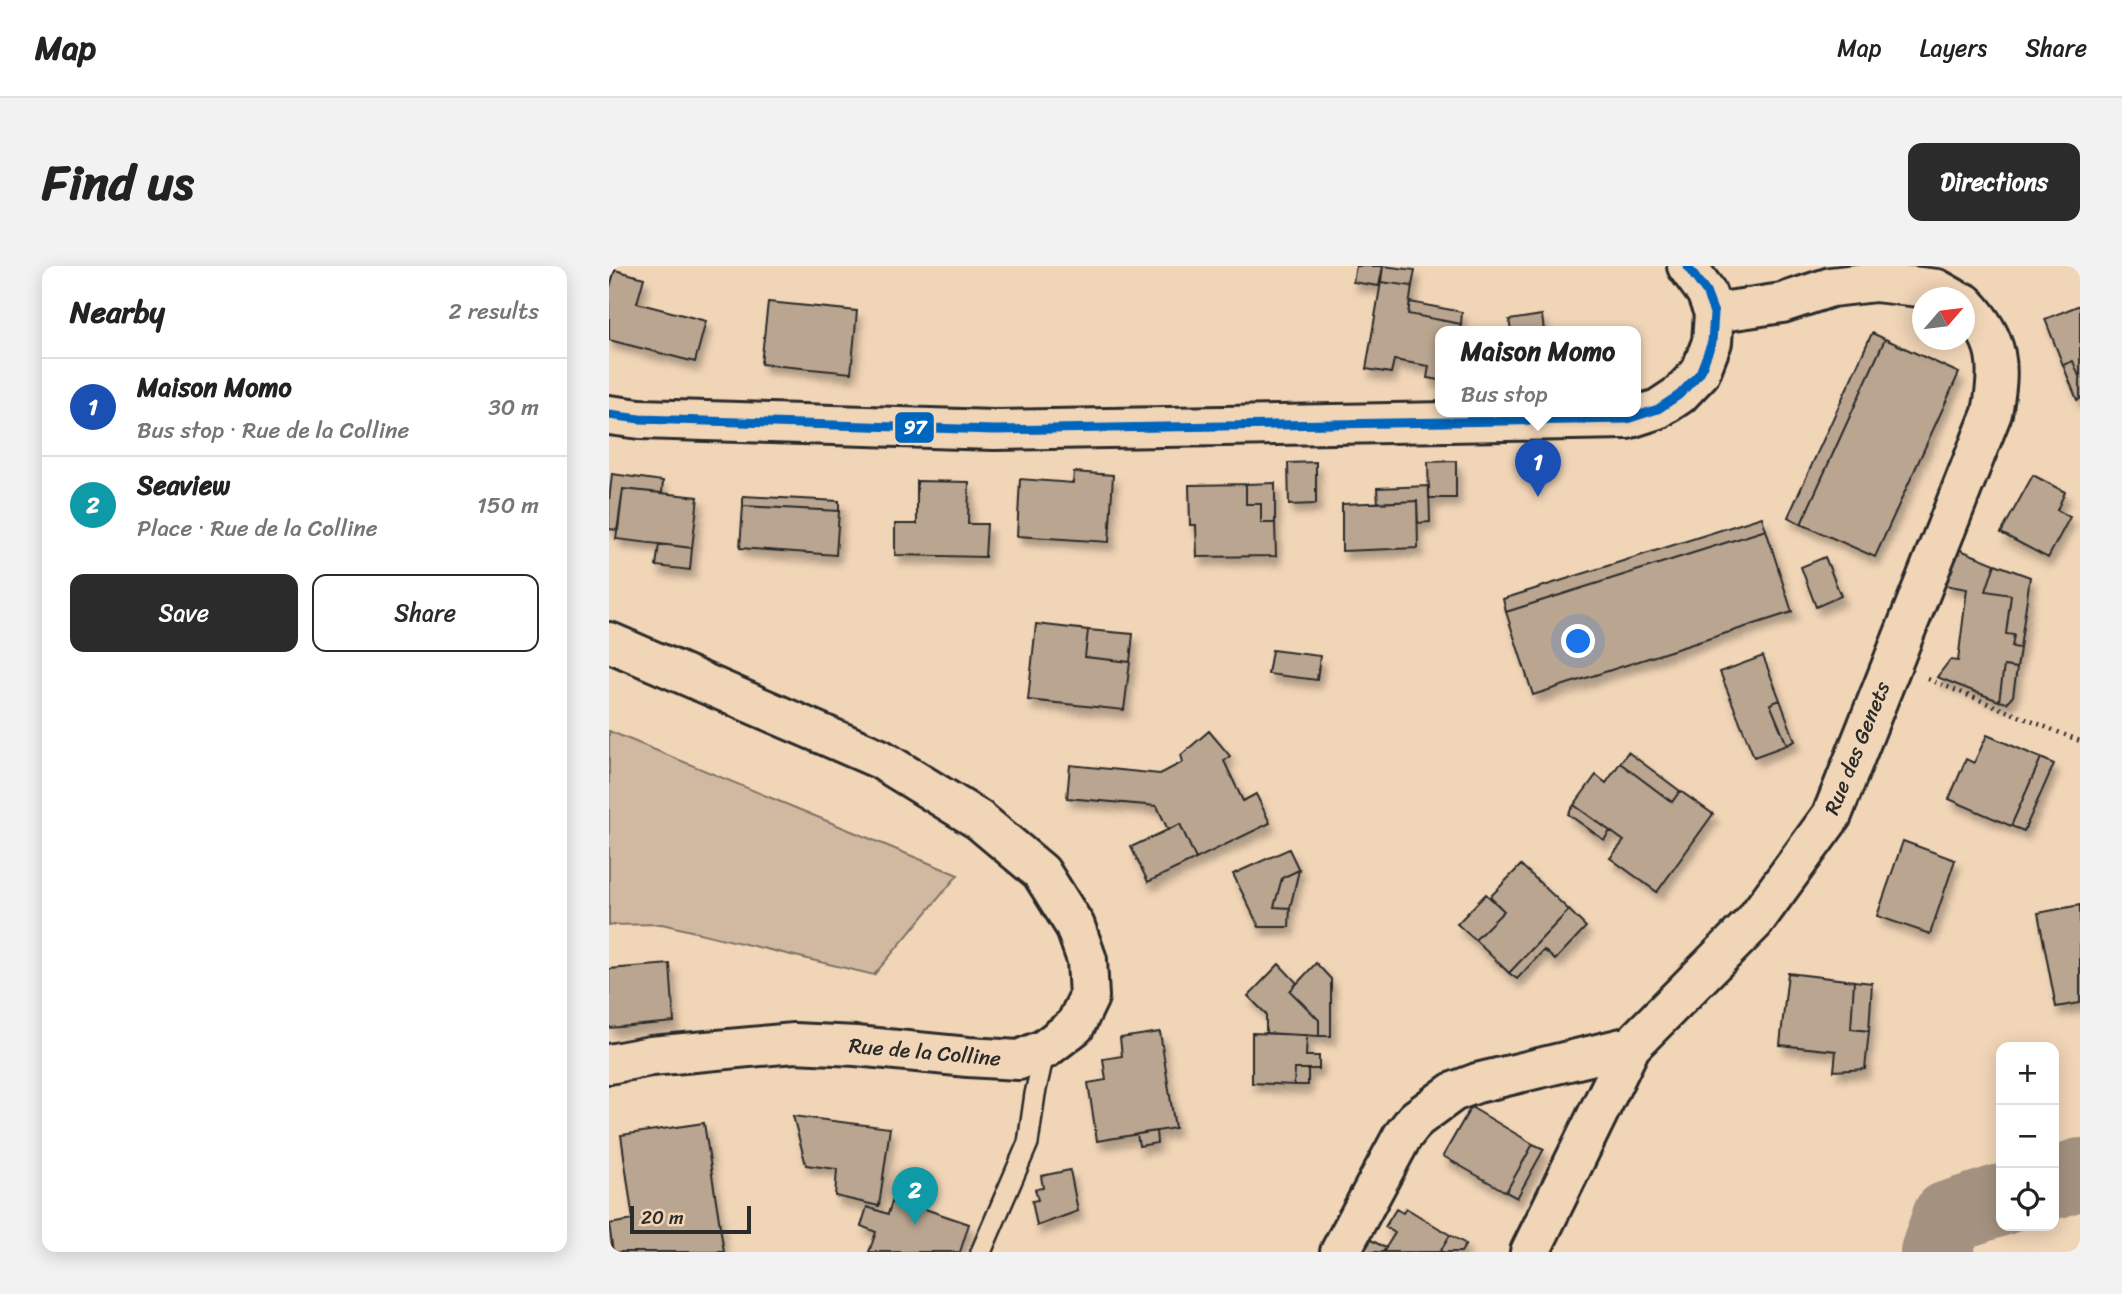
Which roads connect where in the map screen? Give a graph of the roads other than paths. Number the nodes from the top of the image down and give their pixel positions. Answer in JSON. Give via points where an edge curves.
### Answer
{"nodes":[{"id":1,"x":1687,"y":266,"type":"edge"},
{"id":2,"x":1919,"y":287,"type":"edge"},
{"id":3,"x":1714,"y":313,"type":"junction"},
{"id":4,"x":1975,"y":315,"type":"edge"},
{"id":5,"x":1641,"y":414,"type":"edge"},
{"id":6,"x":609,"y":415,"type":"edge"},
{"id":7,"x":1633,"y":417,"type":"edge"},
{"id":8,"x":609,"y":642,"type":"edge"},
{"id":9,"x":1631,"y":1046,"type":"junction"},
{"id":10,"x":1045,"y":1049,"type":"junction"},
{"id":11,"x":609,"y":1064,"type":"edge"},
{"id":12,"x":981,"y":1252,"type":"edge"},
{"id":13,"x":1341,"y":1252,"type":"edge"},
{"id":14,"x":1530,"y":1252,"type":"edge"}],
"edges":[{"from":1,"to":3,"type":"street","via":[[1706,292]]},
{"from":2,"to":3,"type":"street","via":[[1875,282],[1831,287],[1782,303]]},
{"from":3,"to":5,"type":"street","via":[[1712,342],[1700,373],[1679,395]]},
{"from":4,"to":9,"type":"street","name":"Rue des Genets","via":[[1986,329],[1998,360],[1992,413],[1832,815],[1754,922]]},
{"from":6,"to":7,"type":"street","via":[[994,430]]},
{"from":8,"to":10,"type":"street","name":"Rue de la Colline","via":[[880,759],[979,820],[1041,872],[1075,926],[1087,960],[1089,997],[1075,1026]]},
{"from":9,"to":13,"type":"street","via":[[1477,1083],[1433,1105],[1402,1137]]},
{"from":9,"to":14,"type":"street","name":"Rue des Genets"},
{"from":10,"to":11,"type":"street","name":"Rue de la Colline","via":[[1019,1060],[794,1043]]},
{"from":10,"to":12,"type":"lane","via":[[1028,1143]]}]}
